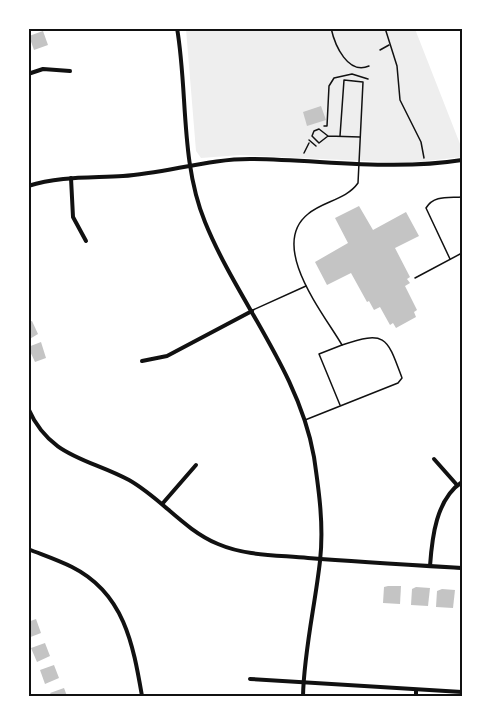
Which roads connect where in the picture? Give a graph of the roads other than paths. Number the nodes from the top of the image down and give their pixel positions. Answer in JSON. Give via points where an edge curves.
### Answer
{"nodes":[{"id":1,"x":177,"y":28,"type":"edge"},
{"id":2,"x":70,"y":71,"type":"dead end"},
{"id":3,"x":28,"y":74,"type":"edge"},
{"id":4,"x":328,"y":136,"type":"junction"},
{"id":5,"x":340,"y":136,"type":"junction"},
{"id":6,"x":360,"y":137,"type":"junction"},
{"id":7,"x":462,"y":160,"type":"edge"},
{"id":8,"x":359,"y":165,"type":"junction"},
{"id":9,"x":190,"y":166,"type":"junction"},
{"id":10,"x":71,"y":178,"type":"junction"},
{"id":11,"x":28,"y":186,"type":"edge"},
{"id":12,"x":462,"y":197,"type":"edge"},
{"id":13,"x":86,"y":241,"type":"dead end"},
{"id":14,"x":462,"y":253,"type":"edge"},
{"id":15,"x":450,"y":259,"type":"junction"},
{"id":16,"x":415,"y":279,"type":"dead end"},
{"id":17,"x":307,"y":285,"type":"junction"},
{"id":18,"x":252,"y":311,"type":"junction"},
{"id":19,"x":342,"y":345,"type":"junction"},
{"id":20,"x":142,"y":361,"type":"dead end"},
{"id":21,"x":340,"y":406,"type":"junction"},
{"id":22,"x":28,"y":408,"type":"edge"},
{"id":23,"x":304,"y":420,"type":"junction"},
{"id":24,"x":434,"y":459,"type":"dead end"},
{"id":25,"x":196,"y":465,"type":"dead end"},
{"id":26,"x":462,"y":482,"type":"edge"},
{"id":27,"x":457,"y":485,"type":"junction"},
{"id":28,"x":163,"y":503,"type":"junction"},
{"id":29,"x":28,"y":549,"type":"edge"},
{"id":30,"x":320,"y":559,"type":"junction"},
{"id":31,"x":430,"y":566,"type":"junction"},
{"id":32,"x":462,"y":568,"type":"edge"},
{"id":33,"x":250,"y":679,"type":"dead end"},
{"id":34,"x":303,"y":683,"type":"junction"},
{"id":35,"x":416,"y":690,"type":"junction"},
{"id":36,"x":462,"y":692,"type":"edge"},
{"id":37,"x":437,"y":694,"type":"edge"},
{"id":38,"x":142,"y":696,"type":"edge"},
{"id":39,"x":303,"y":696,"type":"edge"},
{"id":40,"x":416,"y":696,"type":"edge"}],
"edges":[{"from":1,"to":9,"type":"street"},
{"from":2,"to":3,"type":"street","via":[[43,69]]},
{"from":4,"to":4,"type":"lane","via":[[319,129],[312,136],[319,143]]},
{"from":4,"to":5,"type":"lane"},
{"from":5,"to":6,"type":"lane"},
{"from":5,"to":6,"type":"lane","via":[[344,80],[363,82]]},
{"from":6,"to":8,"type":"lane"},
{"from":7,"to":8,"type":"street","via":[[425,165]]},
{"from":8,"to":9,"type":"street","via":[[228,159]]},
{"from":8,"to":17,"type":"lane","via":[[358,183],[352,191],[308,214],[298,225],[293,251]]},
{"from":9,"to":10,"type":"street","via":[[124,176]]},
{"from":9,"to":18,"type":"street","via":[[204,221]]},
{"from":10,"to":11,"type":"street"},
{"from":10,"to":13,"type":"street","via":[[73,217]]},
{"from":12,"to":15,"type":"lane","via":[[437,198],[426,208]]},
{"from":14,"to":15,"type":"lane"},
{"from":15,"to":16,"type":"lane"},
{"from":17,"to":18,"type":"lane"},
{"from":17,"to":19,"type":"lane"},
{"from":18,"to":20,"type":"street","via":[[167,356]]},
{"from":18,"to":23,"type":"street"},
{"from":19,"to":21,"type":"lane","via":[[319,354]]},
{"from":19,"to":21,"type":"lane","via":[[369,336],[378,338],[392,352],[402,378]]},
{"from":21,"to":23,"type":"lane"},
{"from":22,"to":28,"type":"street","via":[[45,435],[59,448],[75,459],[128,480]]},
{"from":23,"to":30,"type":"street","via":[[318,488]]},
{"from":24,"to":27,"type":"street"},
{"from":25,"to":28,"type":"street"},
{"from":26,"to":27,"type":"street"},
{"from":27,"to":31,"type":"street","via":[[432,535]]},
{"from":28,"to":30,"type":"street","via":[[199,534],[234,549]]},
{"from":29,"to":38,"type":"street","via":[[72,566],[94,580],[113,600],[134,649]]},
{"from":30,"to":31,"type":"street"},
{"from":30,"to":34,"type":"street"},
{"from":31,"to":32,"type":"street"},
{"from":33,"to":34,"type":"street"},
{"from":34,"to":35,"type":"street"},
{"from":34,"to":39,"type":"street"},
{"from":35,"to":37,"type":"street"},
{"from":35,"to":40,"type":"street"},
{"from":36,"to":37,"type":"street"}]}
